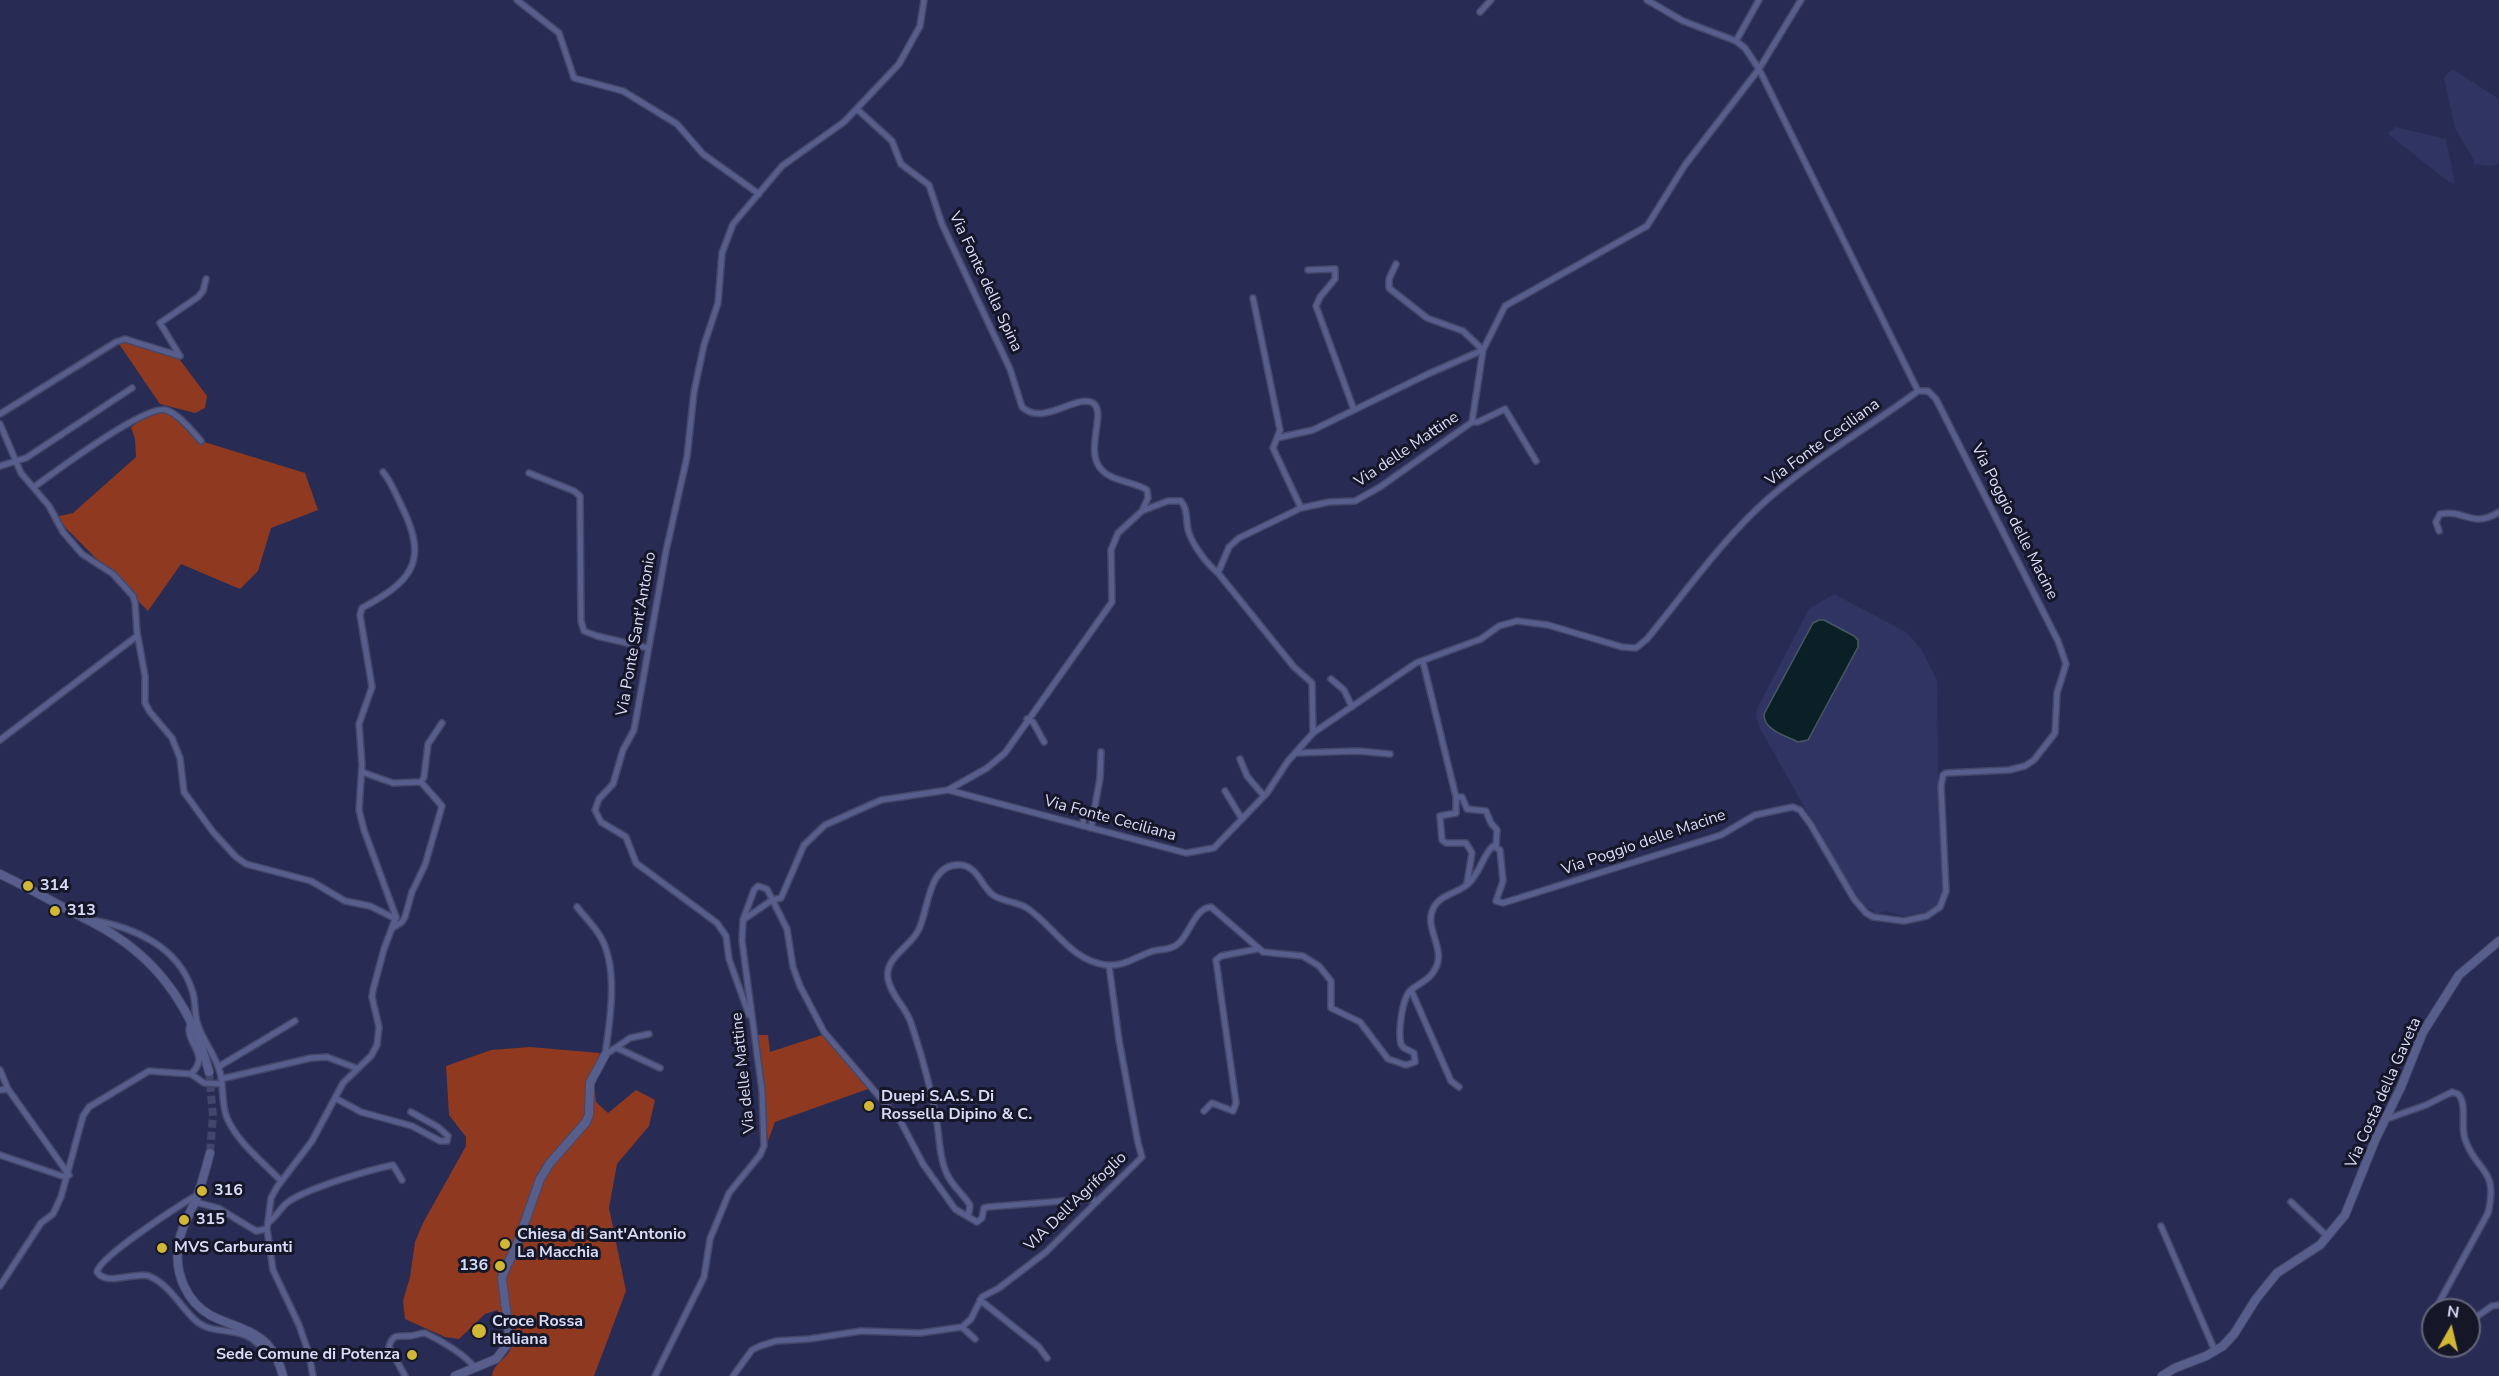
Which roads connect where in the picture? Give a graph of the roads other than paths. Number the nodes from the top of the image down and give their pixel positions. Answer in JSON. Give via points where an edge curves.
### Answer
{"nodes":[{"id":1,"x":517,"y":0,"type":"edge"},
{"id":2,"x":924,"y":0,"type":"edge"},
{"id":3,"x":1491,"y":0,"type":"edge"},
{"id":4,"x":1647,"y":0,"type":"edge"},
{"id":5,"x":1759,"y":0,"type":"edge"},
{"id":6,"x":1801,"y":0,"type":"edge"},
{"id":7,"x":1480,"y":12,"type":"dead end"},
{"id":8,"x":1736,"y":41,"type":"junction"},
{"id":9,"x":1759,"y":69,"type":"junction"},
{"id":10,"x":858,"y":110,"type":"junction"},
{"id":11,"x":759,"y":194,"type":"junction"},
{"id":12,"x":1396,"y":264,"type":"dead end"},
{"id":13,"x":1308,"y":270,"type":"dead end"},
{"id":14,"x":206,"y":279,"type":"dead end"},
{"id":15,"x":1253,"y":298,"type":"dead end"},
{"id":16,"x":1483,"y":350,"type":"junction"},
{"id":17,"x":132,"y":388,"type":"dead end"},
{"id":18,"x":1918,"y":391,"type":"junction"},
{"id":19,"x":1354,"y":410,"type":"junction"},
{"id":20,"x":0,"y":414,"type":"edge"},
{"id":21,"x":1472,"y":422,"type":"junction"},
{"id":22,"x":0,"y":424,"type":"edge"},
{"id":23,"x":1277,"y":438,"type":"junction"},
{"id":24,"x":201,"y":441,"type":"dead end"},
{"id":25,"x":1536,"y":461,"type":"dead end"},
{"id":26,"x":16,"y":463,"type":"junction"},
{"id":27,"x":0,"y":466,"type":"edge"},
{"id":28,"x":383,"y":472,"type":"dead end"},
{"id":29,"x":529,"y":473,"type":"dead end"},
{"id":30,"x":34,"y":487,"type":"junction"},
{"id":31,"x":1301,"y":508,"type":"junction"},
{"id":32,"x":1142,"y":511,"type":"junction"},
{"id":33,"x":2499,"y":512,"type":"edge"},
{"id":34,"x":2439,"y":531,"type":"dead end"},
{"id":35,"x":1218,"y":573,"type":"junction"},
{"id":36,"x":137,"y":636,"type":"junction"},
{"id":37,"x":648,"y":648,"type":"junction"},
{"id":38,"x":1422,"y":662,"type":"junction"},
{"id":39,"x":1331,"y":679,"type":"dead end"},
{"id":40,"x":1352,"y":707,"type":"junction"},
{"id":41,"x":1027,"y":719,"type":"junction"},
{"id":42,"x":442,"y":723,"type":"dead end"},
{"id":43,"x":1313,"y":733,"type":"junction"},
{"id":44,"x":0,"y":740,"type":"edge"},
{"id":45,"x":1044,"y":742,"type":"dead end"},
{"id":46,"x":1101,"y":752,"type":"dead end"},
{"id":47,"x":1295,"y":753,"type":"junction"},
{"id":48,"x":1390,"y":754,"type":"dead end"},
{"id":49,"x":1240,"y":759,"type":"dead end"},
{"id":50,"x":362,"y":772,"type":"junction"},
{"id":51,"x":421,"y":782,"type":"junction"},
{"id":52,"x":948,"y":790,"type":"junction"},
{"id":53,"x":1225,"y":791,"type":"dead end"},
{"id":54,"x":1264,"y":796,"type":"junction"},
{"id":55,"x":1456,"y":797,"type":"junction"},
{"id":56,"x":1084,"y":811,"type":"dead end"},
{"id":57,"x":1242,"y":819,"type":"junction"},
{"id":58,"x":1083,"y":826,"type":"junction"},
{"id":59,"x":1091,"y":828,"type":"junction"},
{"id":60,"x":1496,"y":846,"type":"junction"},
{"id":61,"x":0,"y":874,"type":"edge"},
{"id":62,"x":1467,"y":885,"type":"junction"},
{"id":63,"x":772,"y":900,"type":"junction"},
{"id":64,"x":577,"y":907,"type":"dead end"},
{"id":65,"x":396,"y":919,"type":"junction"},
{"id":66,"x":88,"y":920,"type":"junction"},
{"id":67,"x":743,"y":920,"type":"junction"},
{"id":68,"x":394,"y":927,"type":"junction"},
{"id":69,"x":2499,"y":941,"type":"edge"},
{"id":70,"x":1257,"y":949,"type":"junction"},
{"id":71,"x":1109,"y":965,"type":"junction"},
{"id":72,"x":1411,"y":990,"type":"junction"},
{"id":73,"x":295,"y":1021,"type":"dead end"},
{"id":74,"x":191,"y":1022,"type":"junction"},
{"id":75,"x":752,"y":1022,"type":"junction"},
{"id":76,"x":649,"y":1034,"type":"dead end"},
{"id":77,"x":617,"y":1048,"type":"junction"},
{"id":78,"x":605,"y":1055,"type":"junction"},
{"id":79,"x":218,"y":1067,"type":"junction"},
{"id":80,"x":356,"y":1068,"type":"junction"},
{"id":81,"x":660,"y":1068,"type":"dead end"},
{"id":82,"x":0,"y":1070,"type":"edge"},
{"id":83,"x":209,"y":1072,"type":"tunnel mouth"},
{"id":84,"x":191,"y":1074,"type":"junction"},
{"id":85,"x":222,"y":1082,"type":"junction"},
{"id":86,"x":1459,"y":1087,"type":"dead end"},
{"id":87,"x":9,"y":1089,"type":"junction"},
{"id":88,"x":0,"y":1090,"type":"edge"},
{"id":89,"x":335,"y":1098,"type":"junction"},
{"id":90,"x":1204,"y":1110,"type":"dead end"},
{"id":91,"x":411,"y":1112,"type":"dead end"},
{"id":92,"x":2384,"y":1120,"type":"junction"},
{"id":93,"x":210,"y":1154,"type":"tunnel mouth"},
{"id":94,"x":0,"y":1155,"type":"edge"},
{"id":95,"x":69,"y":1175,"type":"junction"},
{"id":96,"x":281,"y":1180,"type":"junction"},
{"id":97,"x":402,"y":1180,"type":"dead end"},
{"id":98,"x":196,"y":1198,"type":"junction"},
{"id":99,"x":1098,"y":1201,"type":"junction"},
{"id":100,"x":2291,"y":1202,"type":"dead end"},
{"id":101,"x":965,"y":1215,"type":"junction"},
{"id":102,"x":269,"y":1222,"type":"junction"},
{"id":103,"x":2161,"y":1226,"type":"dead end"},
{"id":104,"x":267,"y":1229,"type":"junction"},
{"id":105,"x":2328,"y":1237,"type":"junction"},
{"id":106,"x":0,"y":1286,"type":"edge"},
{"id":107,"x":2441,"y":1298,"type":"edge"},
{"id":108,"x":980,"y":1300,"type":"junction"},
{"id":109,"x":2499,"y":1305,"type":"edge"},
{"id":110,"x":2481,"y":1314,"type":"edge"},
{"id":111,"x":962,"y":1327,"type":"junction"},
{"id":112,"x":975,"y":1339,"type":"dead end"},
{"id":113,"x":2215,"y":1351,"type":"junction"},
{"id":114,"x":1047,"y":1358,"type":"dead end"},
{"id":115,"x":278,"y":1362,"type":"junction"},
{"id":116,"x":475,"y":1368,"type":"junction"},
{"id":117,"x":283,"y":1376,"type":"edge"},
{"id":118,"x":313,"y":1376,"type":"edge"},
{"id":119,"x":405,"y":1376,"type":"edge"},
{"id":120,"x":455,"y":1376,"type":"edge"},
{"id":121,"x":654,"y":1376,"type":"edge"},
{"id":122,"x":735,"y":1376,"type":"edge"},
{"id":123,"x":2162,"y":1376,"type":"edge"}],
"edges":[{"from":1,"to":11,"type":"street","via":[[559,33],[574,78],[623,91],[677,124],[702,154]]},
{"from":2,"to":10,"type":"street","via":[[920,26],[904,57]]},
{"from":3,"to":7,"type":"street"},
{"from":4,"to":8,"type":"street","via":[[1683,21]]},
{"from":5,"to":8,"type":"street"},
{"from":6,"to":9,"type":"street","name":"Via delle Mattine"},
{"from":8,"to":9,"type":"street"},
{"from":9,"to":16,"type":"street","name":"Via delle Mattine","via":[[1685,165],[1647,226],[1505,306]]},
{"from":9,"to":18,"type":"street"},
{"from":10,"to":11,"type":"street","name":"Via Ponte Sant'Antonio","via":[[782,166]]},
{"from":10,"to":32,"type":"street","name":"Via Fonte della Spina","via":[[892,141],[901,164],[929,185],[942,224],[1010,369],[1022,407],[1044,413],[1087,401],[1095,404],[1099,411],[1093,446],[1095,459],[1100,469],[1112,477],[1147,490]]},
{"from":11,"to":37,"type":"street","name":"Via Ponte Sant'Antonio","via":[[733,224],[722,253],[718,303],[694,392],[687,457]]},
{"from":12,"to":16,"type":"street","via":[[1389,288],[1427,318],[1463,331]]},
{"from":13,"to":19,"type":"street","via":[[1335,269],[1335,279],[1316,306]]},
{"from":14,"to":20,"type":"street","via":[[198,297],[160,323],[180,356],[125,339]]},
{"from":15,"to":23,"type":"street","via":[[1280,430]]},
{"from":16,"to":19,"type":"street"},
{"from":16,"to":21,"type":"street","name":"Via delle Mattine"},
{"from":17,"to":26,"type":"street"},
{"from":18,"to":38,"type":"street","name":"Via Fonte Ceciliana","via":[[1768,499],[1636,648],[1517,621]]},
{"from":18,"to":60,"type":"street","name":"Via Poggio delle Macine","via":[[1928,392],[1936,399],[2066,664],[2057,693],[2055,733],[2034,760],[2009,770],[1943,775],[1946,891],[1936,912],[1904,921],[1866,913],[1811,825],[1800,810],[1792,807],[1755,815],[1721,835],[1503,903],[1496,901],[1503,885],[1501,853]]},
{"from":19,"to":23,"type":"street","via":[[1313,430]]},
{"from":21,"to":25,"type":"street","via":[[1504,409]]},
{"from":21,"to":31,"type":"street","name":"Via delle Mattine","via":[[1355,501]]},
{"from":22,"to":26,"type":"street"},
{"from":23,"to":31,"type":"street","via":[[1273,448]]},
{"from":24,"to":30,"type":"street","via":[[176,416],[156,410],[125,425]]},
{"from":26,"to":27,"type":"street"},
{"from":26,"to":30,"type":"street"},
{"from":28,"to":50,"type":"street","via":[[411,526],[416,553],[405,576],[381,599],[361,611],[372,687],[358,724]]},
{"from":29,"to":37,"type":"street","via":[[580,496],[584,631]]},
{"from":30,"to":36,"type":"street","via":[[82,554],[127,588],[135,603]]},
{"from":31,"to":35,"type":"street","name":"Via delle Mattine","via":[[1239,538],[1229,547]]},
{"from":32,"to":35,"type":"street","via":[[1168,501],[1181,501],[1189,534]]},
{"from":32,"to":41,"type":"street","via":[[1118,533],[1111,550],[1112,602]]},
{"from":33,"to":34,"type":"street","via":[[2476,520],[2448,512],[2440,514],[2436,522]]},
{"from":35,"to":43,"type":"street","via":[[1294,668],[1312,683]]},
{"from":36,"to":44,"type":"street"},
{"from":36,"to":65,"type":"street","via":[[145,675],[145,703],[172,738],[180,758],[184,792],[222,843],[246,864],[311,881],[345,901],[370,906]]},
{"from":37,"to":75,"type":"street","name":"Via Ponte Sant'Antonio","via":[[634,730],[623,750],[613,784],[599,799],[596,810],[601,822],[626,837],[636,863],[717,923],[726,936],[729,959]]},
{"from":38,"to":40,"type":"street","name":"Via Fonte Ceciliana","via":[[1402,670]]},
{"from":38,"to":55,"type":"street"},
{"from":39,"to":40,"type":"street","via":[[1344,690]]},
{"from":40,"to":43,"type":"street","name":"Via Fonte Ceciliana"},
{"from":41,"to":45,"type":"street","via":[[1033,722]]},
{"from":41,"to":52,"type":"street","via":[[1005,753]]},
{"from":42,"to":51,"type":"street","via":[[428,744]]},
{"from":43,"to":47,"type":"street","name":"Via Fonte Ceciliana"},
{"from":46,"to":59,"type":"street"},
{"from":47,"to":48,"type":"street"},
{"from":47,"to":54,"type":"street","name":"Via Fonte Ceciliana"},
{"from":49,"to":54,"type":"street","via":[[1247,776]]},
{"from":50,"to":51,"type":"street","via":[[393,783]]},
{"from":50,"to":65,"type":"street","via":[[360,817]]},
{"from":51,"to":68,"type":"street","via":[[442,806],[405,917]]},
{"from":52,"to":58,"type":"street","name":"Via Fonte Ceciliana"},
{"from":52,"to":63,"type":"street","via":[[881,800],[825,825],[804,845],[781,898]]},
{"from":53,"to":57,"type":"street"},
{"from":54,"to":57,"type":"street","name":"Via Fonte Ceciliana"},
{"from":55,"to":60,"type":"street","name":"Via Poggio delle Macine","via":[[1462,797],[1467,809],[1486,811],[1497,830]]},
{"from":55,"to":62,"type":"street","via":[[1456,813],[1440,816],[1440,834],[1446,843],[1466,843],[1472,853]]},
{"from":56,"to":58,"type":"street"},
{"from":57,"to":59,"type":"street","name":"Via Fonte Ceciliana","via":[[1214,848],[1186,853]]},
{"from":58,"to":59,"type":"street","name":"Via Fonte Ceciliana"},
{"from":60,"to":62,"type":"street","via":[[1491,847]]},
{"from":61,"to":66,"type":"street"},
{"from":62,"to":72,"type":"street","via":[[1434,906],[1431,918],[1437,966],[1428,980]]},
{"from":63,"to":67,"type":"street"},
{"from":63,"to":67,"type":"street","name":"Via delle Mattine","via":[[766,888],[756,888]]},
{"from":63,"to":101,"type":"street","via":[[787,929],[800,986],[819,1024],[901,1122],[923,1164],[955,1209]]},
{"from":64,"to":78,"type":"street","via":[[601,937],[609,958],[612,1011]]},
{"from":65,"to":68,"type":"street"},
{"from":66,"to":74,"type":"street","via":[[131,946],[159,973]]},
{"from":66,"to":79,"type":"street","via":[[129,928],[170,955],[191,987],[197,1022]]},
{"from":67,"to":75,"type":"street","name":"Via delle Mattine"},
{"from":68,"to":80,"type":"street","via":[[372,994],[379,1039],[371,1056]]},
{"from":69,"to":92,"type":"street","name":"Via Costa della Gaveta","via":[[2459,975],[2423,1032]]},
{"from":70,"to":71,"type":"street","via":[[1214,909],[1208,908],[1202,910],[1174,946]]},
{"from":70,"to":72,"type":"street","via":[[1303,956],[1319,966],[1331,981],[1331,1008],[1360,1022],[1388,1059],[1406,1065],[1416,1057],[1404,1048],[1400,1038],[1404,1005]]},
{"from":70,"to":90,"type":"street","via":[[1216,960],[1236,1103],[1233,1111],[1212,1103]]},
{"from":71,"to":99,"type":"street","name":"VIA Dell'Agrifoglio","via":[[1142,1157]]},
{"from":71,"to":101,"type":"street","via":[[1085,959],[1028,909],[991,894],[968,867],[949,867],[938,876],[917,933],[891,963],[887,978],[911,1023],[936,1118],[941,1158],[948,1177],[970,1205]]},
{"from":72,"to":86,"type":"street","via":[[1451,1081]]},
{"from":73,"to":79,"type":"street"},
{"from":74,"to":83,"type":"street"},
{"from":74,"to":84,"type":"street","via":[[189,1033],[200,1058]]},
{"from":75,"to":121,"type":"street","name":"Via delle Mattine","via":[[762,1091],[764,1146],[729,1193],[710,1239],[704,1277]]},
{"from":76,"to":77,"type":"street","via":[[630,1038]]},
{"from":77,"to":78,"type":"street"},
{"from":77,"to":81,"type":"street"},
{"from":78,"to":116,"type":"street","via":[[590,1083],[586,1122],[540,1179],[502,1278],[507,1345],[496,1359]]},
{"from":79,"to":85,"type":"street"},
{"from":80,"to":85,"type":"street","via":[[327,1057],[311,1058]]},
{"from":80,"to":89,"type":"street"},
{"from":82,"to":87,"type":"street"},
{"from":84,"to":85,"type":"street","via":[[204,1083]]},
{"from":84,"to":95,"type":"street","via":[[149,1071],[89,1107],[81,1122]]},
{"from":85,"to":96,"type":"street","via":[[227,1116],[236,1134]]},
{"from":87,"to":88,"type":"street"},
{"from":87,"to":95,"type":"street"},
{"from":89,"to":91,"type":"street","via":[[361,1112],[412,1126],[447,1141],[448,1136],[438,1127]]},
{"from":89,"to":96,"type":"street","via":[[312,1141]]},
{"from":92,"to":105,"type":"street","name":"Via Costa della Gaveta","via":[[2352,1203]]},
{"from":92,"to":107,"type":"street","via":[[2426,1106],[2452,1092],[2458,1094],[2464,1137],[2493,1180],[2493,1200]]},
{"from":93,"to":98,"type":"street"},
{"from":94,"to":95,"type":"street"},
{"from":95,"to":106,"type":"street","via":[[53,1214],[41,1223]]},
{"from":96,"to":102,"type":"street","via":[[271,1198]]},
{"from":97,"to":102,"type":"street","via":[[393,1165],[370,1171],[286,1203]]},
{"from":98,"to":104,"type":"street","via":[[256,1231]]},
{"from":98,"to":115,"type":"street","via":[[178,1245],[178,1270],[184,1287],[210,1315],[257,1336]]},
{"from":98,"to":115,"type":"street","via":[[126,1243],[102,1262],[97,1272],[106,1278],[145,1275],[161,1281],[196,1321],[210,1330],[250,1338]]},
{"from":99,"to":101,"type":"street","via":[[988,1207],[977,1222]]},
{"from":99,"to":108,"type":"street","name":"VIA Dell'Agrifoglio","via":[[1046,1252]]},
{"from":100,"to":105,"type":"street"},
{"from":102,"to":104,"type":"street"},
{"from":103,"to":113,"type":"street"},
{"from":104,"to":118,"type":"street","via":[[273,1270],[299,1325]]},
{"from":105,"to":113,"type":"street","name":"Via Costa della Gaveta","via":[[2277,1273],[2229,1341]]},
{"from":108,"to":111,"type":"street","name":"VIA Dell'Agrifoglio","via":[[971,1319]]},
{"from":108,"to":114,"type":"street","via":[[1039,1347]]},
{"from":109,"to":110,"type":"street"},
{"from":111,"to":112,"type":"street"},
{"from":111,"to":122,"type":"street","via":[[920,1334],[861,1331],[776,1341],[753,1350]]},
{"from":113,"to":123,"type":"street","name":"Via Costa della Gaveta"},
{"from":115,"to":117,"type":"street"},
{"from":116,"to":119,"type":"street","via":[[446,1344],[422,1332],[399,1335],[390,1343],[390,1351]]},
{"from":116,"to":120,"type":"street"}]}
